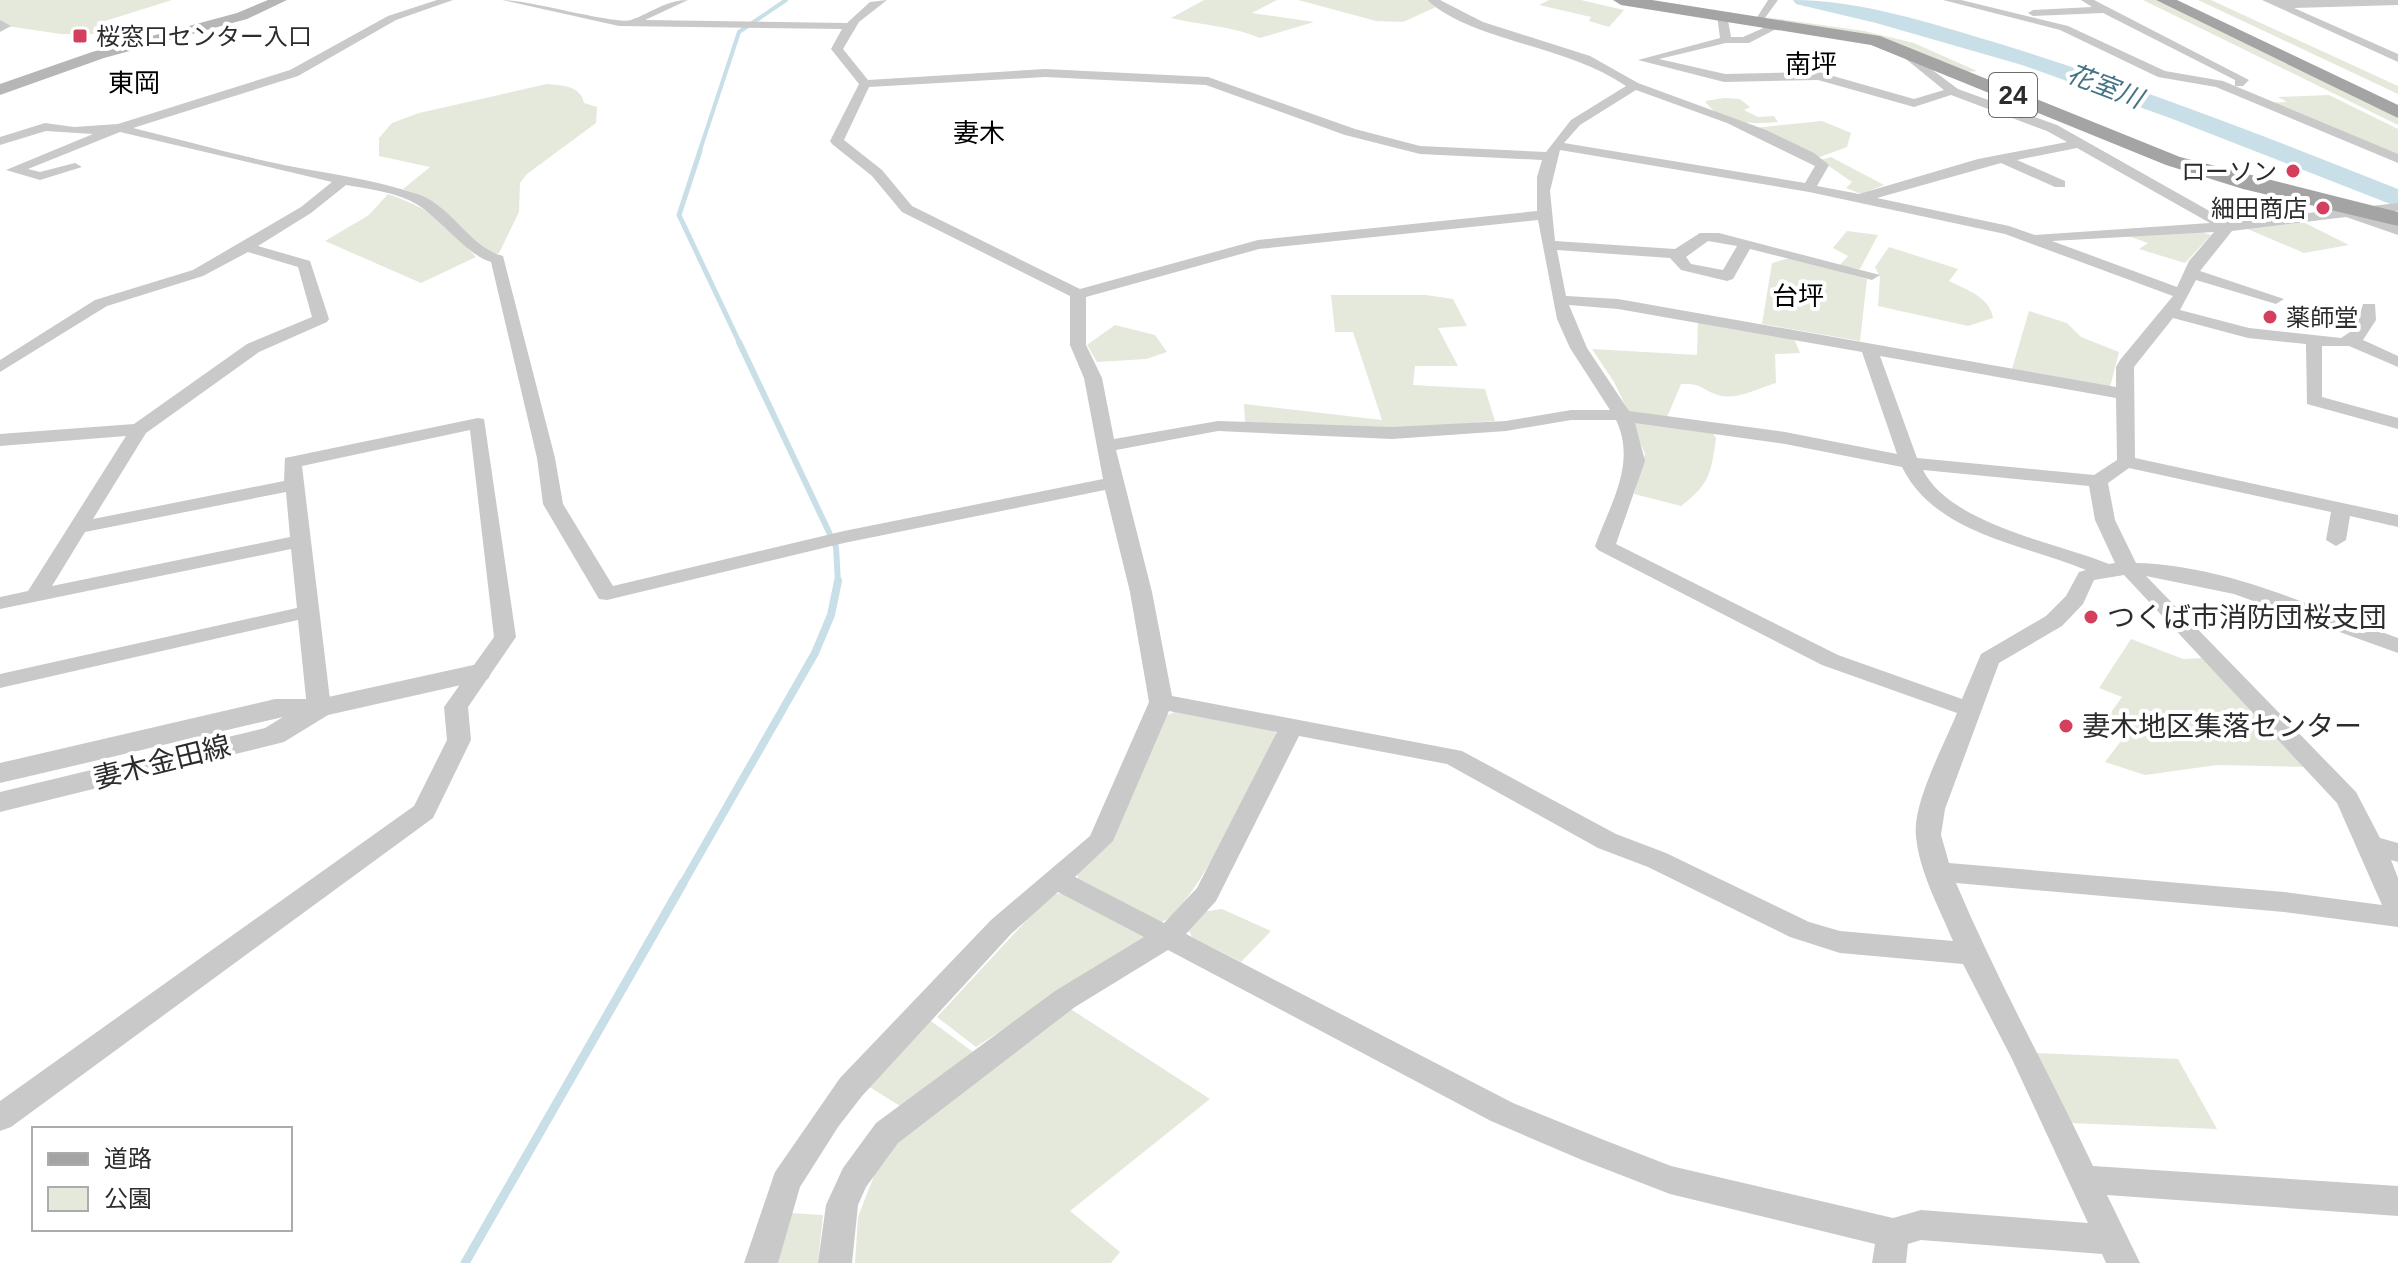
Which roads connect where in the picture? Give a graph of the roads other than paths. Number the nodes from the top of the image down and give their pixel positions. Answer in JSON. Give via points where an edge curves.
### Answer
{"nodes":[{"id":1,"x":280,"y":0,"type":"edge"},
{"id":2,"x":448,"y":0,"type":"edge"},
{"id":3,"x":507,"y":0,"type":"edge"},
{"id":4,"x":683,"y":0,"type":"edge"},
{"id":5,"x":882,"y":0,"type":"edge"},
{"id":6,"x":1432,"y":0,"type":"edge"},
{"id":7,"x":1621,"y":0,"type":"edge"},
{"id":8,"x":1773,"y":0,"type":"edge"},
{"id":9,"x":1948,"y":0,"type":"edge"},
{"id":10,"x":2086,"y":0,"type":"edge"},
{"id":11,"x":2164,"y":0,"type":"edge"},
{"id":12,"x":2189,"y":0,"type":"edge"},
{"id":13,"x":2398,"y":2,"type":"edge"},
{"id":14,"x":2273,"y":3,"type":"edge"},
{"id":15,"x":2105,"y":10,"type":"junction"},
{"id":16,"x":2012,"y":14,"type":"junction"},
{"id":17,"x":1722,"y":15,"type":"junction"},
{"id":18,"x":1758,"y":20,"type":"junction"},
{"id":19,"x":0,"y":23,"type":"edge"},
{"id":20,"x":632,"y":23,"type":"junction"},
{"id":21,"x":1782,"y":23,"type":"junction"},
{"id":22,"x":848,"y":26,"type":"junction"},
{"id":23,"x":0,"y":29,"type":"edge"},
{"id":24,"x":1726,"y":40,"type":"junction"},
{"id":25,"x":2398,"y":42,"type":"edge"},
{"id":26,"x":2365,"y":43,"type":"junction"},
{"id":27,"x":1900,"y":49,"type":"junction"},
{"id":28,"x":2398,"y":58,"type":"edge"},
{"id":29,"x":1644,"y":60,"type":"junction"},
{"id":30,"x":1611,"y":70,"type":"junction"},
{"id":31,"x":865,"y":84,"type":"junction"},
{"id":32,"x":2219,"y":84,"type":"junction"},
{"id":33,"x":1634,"y":86,"type":"junction"},
{"id":34,"x":0,"y":90,"type":"edge"},
{"id":35,"x":1952,"y":91,"type":"junction"},
{"id":36,"x":2398,"y":99,"type":"edge"},
{"id":37,"x":2398,"y":112,"type":"edge"},
{"id":38,"x":119,"y":128,"type":"junction"},
{"id":39,"x":2108,"y":136,"type":"junction"},
{"id":40,"x":0,"y":141,"type":"edge"},
{"id":41,"x":2074,"y":142,"type":"junction"},
{"id":42,"x":1552,"y":150,"type":"junction"},
{"id":43,"x":2002,"y":158,"type":"junction"},
{"id":44,"x":2398,"y":159,"type":"edge"},
{"id":45,"x":75,"y":167,"type":"dead end"},
{"id":46,"x":7,"y":170,"type":"edge"},
{"id":47,"x":343,"y":180,"type":"junction"},
{"id":48,"x":2060,"y":184,"type":"dead end"},
{"id":49,"x":1809,"y":188,"type":"junction"},
{"id":50,"x":1862,"y":198,"type":"junction"},
{"id":51,"x":2398,"y":207,"type":"edge"},
{"id":52,"x":2369,"y":212,"type":"junction"},
{"id":53,"x":2344,"y":214,"type":"junction"},
{"id":54,"x":1544,"y":215,"type":"junction"},
{"id":55,"x":2398,"y":219,"type":"edge"},
{"id":56,"x":2227,"y":227,"type":"junction"},
{"id":57,"x":2398,"y":231,"type":"edge"},
{"id":58,"x":2033,"y":238,"type":"junction"},
{"id":59,"x":1746,"y":243,"type":"junction"},
{"id":60,"x":1550,"y":245,"type":"junction"},
{"id":61,"x":246,"y":247,"type":"junction"},
{"id":62,"x":1675,"y":254,"type":"junction"},
{"id":63,"x":2191,"y":273,"type":"junction"},
{"id":64,"x":1872,"y":275,"type":"dead end"},
{"id":65,"x":1078,"y":294,"type":"junction"},
{"id":66,"x":2276,"y":299,"type":"dead end"},
{"id":67,"x":1560,"y":300,"type":"junction"},
{"id":68,"x":2176,"y":303,"type":"junction"},
{"id":69,"x":2369,"y":307,"type":"dead end"},
{"id":70,"x":2352,"y":341,"type":"junction"},
{"id":71,"x":2314,"y":342,"type":"junction"},
{"id":72,"x":1868,"y":346,"type":"junction"},
{"id":73,"x":2398,"y":362,"type":"edge"},
{"id":74,"x":0,"y":367,"type":"edge"},
{"id":75,"x":2125,"y":394,"type":"junction"},
{"id":76,"x":1620,"y":415,"type":"junction"},
{"id":77,"x":2398,"y":424,"type":"edge"},
{"id":78,"x":139,"y":429,"type":"junction"},
{"id":79,"x":0,"y":440,"type":"edge"},
{"id":80,"x":1108,"y":446,"type":"junction"},
{"id":81,"x":2126,"y":462,"type":"junction"},
{"id":82,"x":1912,"y":463,"type":"junction"},
{"id":83,"x":2098,"y":481,"type":"junction"},
{"id":84,"x":1113,"y":483,"type":"junction"},
{"id":85,"x":292,"y":485,"type":"junction"},
{"id":86,"x":2341,"y":509,"type":"junction"},
{"id":87,"x":2398,"y":521,"type":"edge"},
{"id":88,"x":76,"y":528,"type":"junction"},
{"id":89,"x":2336,"y":540,"type":"dead end"},
{"id":90,"x":298,"y":542,"type":"junction"},
{"id":91,"x":2116,"y":569,"type":"junction"},
{"id":92,"x":36,"y":595,"type":"junction"},
{"id":93,"x":0,"y":603,"type":"edge"},
{"id":94,"x":307,"y":612,"type":"junction"},
{"id":95,"x":2398,"y":646,"type":"edge"},
{"id":96,"x":478,"y":673,"type":"junction"},
{"id":97,"x":0,"y":681,"type":"edge"},
{"id":98,"x":1161,"y":702,"type":"junction"},
{"id":99,"x":319,"y":708,"type":"junction"},
{"id":100,"x":1968,"y":709,"type":"junction"},
{"id":101,"x":1292,"y":725,"type":"junction"},
{"id":102,"x":0,"y":773,"type":"edge"},
{"id":103,"x":0,"y":802,"type":"edge"},
{"id":104,"x":2371,"y":844,"type":"junction"},
{"id":105,"x":2398,"y":853,"type":"edge"},
{"id":106,"x":1938,"y":872,"type":"junction"},
{"id":107,"x":1056,"y":879,"type":"junction"},
{"id":108,"x":2398,"y":911,"type":"edge"},
{"id":109,"x":2398,"y":917,"type":"edge"},
{"id":110,"x":1167,"y":937,"type":"junction"},
{"id":111,"x":1972,"y":954,"type":"junction"},
{"id":112,"x":0,"y":1118,"type":"edge"},
{"id":113,"x":2083,"y":1179,"type":"junction"},
{"id":114,"x":2398,"y":1201,"type":"edge"},
{"id":115,"x":1891,"y":1248,"type":"edge"},
{"id":116,"x":2117,"y":1252,"type":"edge"},
{"id":117,"x":761,"y":1263,"type":"edge"},
{"id":118,"x":835,"y":1263,"type":"edge"}],
"edges":[{"from":1,"to":34,"type":"main road"},
{"from":2,"to":38,"type":"street","via":[[392,18],[294,73]]},
{"from":3,"to":20,"type":"street"},
{"from":4,"to":20,"type":"street"},
{"from":5,"to":22,"type":"street","via":[[860,11]]},
{"from":6,"to":30,"type":"street"},
{"from":7,"to":17,"type":"main road","number":"24"},
{"from":8,"to":18,"type":"street"},
{"from":9,"to":16,"type":"street"},
{"from":10,"to":15,"type":"street"},
{"from":11,"to":37,"type":"main road"},
{"from":12,"to":36,"type":"main road"},
{"from":13,"to":14,"type":"street"},
{"from":14,"to":26,"type":"street"},
{"from":15,"to":16,"type":"street"},
{"from":15,"to":32,"type":"street","via":[[2243,80]]},
{"from":16,"to":32,"type":"street","via":[[2064,28],[2162,74]]},
{"from":17,"to":18,"type":"main road","number":"24"},
{"from":17,"to":24,"type":"street"},
{"from":18,"to":21,"type":"main road","number":"24"},
{"from":19,"to":23,"type":"street","via":[[5,26]]},
{"from":20,"to":22,"type":"street"},
{"from":21,"to":24,"type":"street","via":[[1745,41]]},
{"from":21,"to":27,"type":"main road","number":"24"},
{"from":22,"to":31,"type":"street","via":[[837,49]]},
{"from":24,"to":29,"type":"street"},
{"from":25,"to":26,"type":"street"},
{"from":26,"to":28,"type":"street"},
{"from":27,"to":35,"type":"street"},
{"from":27,"to":39,"type":"main road","number":"24"},
{"from":29,"to":30,"type":"street"},
{"from":29,"to":35,"type":"street","via":[[1724,78],[1819,76],[1914,103]]},
{"from":30,"to":33,"type":"street"},
{"from":31,"to":42,"type":"street","via":[[1045,73],[1208,81],[1350,132],[1420,150]]},
{"from":31,"to":65,"type":"street","via":[[837,141],[877,173],[907,209]]},
{"from":32,"to":44,"type":"street"},
{"from":33,"to":42,"type":"street","via":[[1587,114]]},
{"from":33,"to":49,"type":"street","via":[[1806,154],[1822,165]]},
{"from":35,"to":41,"type":"street","via":[[2036,120]]},
{"from":38,"to":40,"type":"street","via":[[45,127]]},
{"from":38,"to":46,"type":"street"},
{"from":38,"to":47,"type":"street"},
{"from":39,"to":41,"type":"street"},
{"from":39,"to":52,"type":"main road","number":"24","via":[[2200,170]]},
{"from":41,"to":43,"type":"street"},
{"from":41,"to":56,"type":"street"},
{"from":42,"to":49,"type":"street"},
{"from":42,"to":54,"type":"street","via":[[1543,181]]},
{"from":43,"to":48,"type":"street"},
{"from":43,"to":50,"type":"street"},
{"from":45,"to":46,"type":"street","via":[[40,176]]},
{"from":47,"to":61,"type":"street"},
{"from":47,"to":84,"type":"street","via":[[420,200],[488,257],[498,259],[553,504],[607,594],[844,537]]},
{"from":49,"to":50,"type":"street"},
{"from":50,"to":58,"type":"street"},
{"from":51,"to":52,"type":"street"},
{"from":52,"to":53,"type":"street"},
{"from":52,"to":55,"type":"main road","number":"24"},
{"from":53,"to":56,"type":"street"},
{"from":53,"to":57,"type":"street"},
{"from":54,"to":60,"type":"street"},
{"from":54,"to":65,"type":"street","via":[[1258,245]]},
{"from":56,"to":58,"type":"street"},
{"from":56,"to":63,"type":"street"},
{"from":58,"to":68,"type":"street"},
{"from":59,"to":62,"type":"street","via":[[1705,236],[1685,253]]},
{"from":59,"to":62,"type":"street","via":[[1727,276],[1686,267]]},
{"from":59,"to":64,"type":"street"},
{"from":60,"to":62,"type":"street"},
{"from":60,"to":67,"type":"street"},
{"from":61,"to":74,"type":"street","via":[[198,273],[101,303]]},
{"from":61,"to":78,"type":"street","via":[[305,264],[321,319],[253,348]]},
{"from":63,"to":66,"type":"street"},
{"from":63,"to":68,"type":"street"},
{"from":65,"to":80,"type":"street","via":[[1078,345],[1093,378]]},
{"from":67,"to":72,"type":"street","via":[[1618,304]]},
{"from":67,"to":76,"type":"street","via":[[1571,335]]},
{"from":68,"to":71,"type":"street","via":[[2248,333]]},
{"from":68,"to":75,"type":"street","via":[[2129,360]]},
{"from":69,"to":70,"type":"street","via":[[2368,324]]},
{"from":70,"to":71,"type":"street"},
{"from":70,"to":73,"type":"street"},
{"from":71,"to":77,"type":"street","via":[[2313,400]]},
{"from":72,"to":75,"type":"street"},
{"from":72,"to":82,"type":"street"},
{"from":75,"to":81,"type":"street"},
{"from":76,"to":80,"type":"street","via":[[1392,433],[1218,426]]},
{"from":76,"to":82,"type":"street","via":[[1785,438]]},
{"from":76,"to":100,"type":"street","via":[[1636,461],[1605,546],[1830,660]]},
{"from":78,"to":79,"type":"street"},
{"from":78,"to":88,"type":"street"},
{"from":80,"to":84,"type":"street"},
{"from":81,"to":83,"type":"street"},
{"from":81,"to":86,"type":"street"},
{"from":82,"to":83,"type":"street"},
{"from":82,"to":91,"type":"street","via":[[1925,489],[1950,508],[2001,533]]},
{"from":83,"to":91,"type":"street"},
{"from":84,"to":98,"type":"street","via":[[1141,592]]},
{"from":85,"to":88,"type":"street"},
{"from":85,"to":90,"type":"street"},
{"from":85,"to":96,"type":"street","via":[[292,462],[478,423],[505,637]]},
{"from":86,"to":87,"type":"street"},
{"from":86,"to":89,"type":"street"},
{"from":88,"to":92,"type":"street"},
{"from":90,"to":92,"type":"street"},
{"from":90,"to":94,"type":"street"},
{"from":91,"to":95,"type":"street","via":[[2187,576],[2250,593]]},
{"from":91,"to":100,"type":"street","via":[[2086,576],[2075,599],[2054,621],[1989,659]]},
{"from":91,"to":104,"type":"street","via":[[2316,764],[2347,798]]},
{"from":92,"to":93,"type":"street"},
{"from":94,"to":97,"type":"street"},
{"from":94,"to":99,"type":"street"},
{"from":96,"to":99,"type":"street","name":"妻木金田線"},
{"from":96,"to":112,"type":"street","via":[[456,707],[459,740],[424,812]]},
{"from":98,"to":101,"type":"street"},
{"from":98,"to":107,"type":"street","via":[[1100,841]]},
{"from":99,"to":102,"type":"street","name":"妻木金田線","via":[[275,708]]},
{"from":99,"to":103,"type":"street","name":"妻木金田線","via":[[274,735]]},
{"from":100,"to":106,"type":"street","via":[[1932,809],[1928,835]]},
{"from":101,"to":110,"type":"street","via":[[1207,894]]},
{"from":101,"to":111,"type":"street","via":[[1453,757],[1607,841],[1800,930],[1840,942]]},
{"from":104,"to":105,"type":"street"},
{"from":104,"to":108,"type":"street"},
{"from":106,"to":109,"type":"street"},
{"from":106,"to":111,"type":"street"},
{"from":107,"to":110,"type":"street"},
{"from":107,"to":117,"type":"street","via":[[1001,927],[827,1118],[786,1182]]},
{"from":110,"to":115,"type":"street","via":[[1502,1112],[1670,1180]]},
{"from":110,"to":118,"type":"street","via":[[1065,999],[887,1133],[854,1178],[842,1205]]},
{"from":111,"to":113,"type":"street"},
{"from":113,"to":114,"type":"street"},
{"from":113,"to":116,"type":"street"},
{"from":115,"to":116,"type":"street","via":[[1921,1225]]}]}
